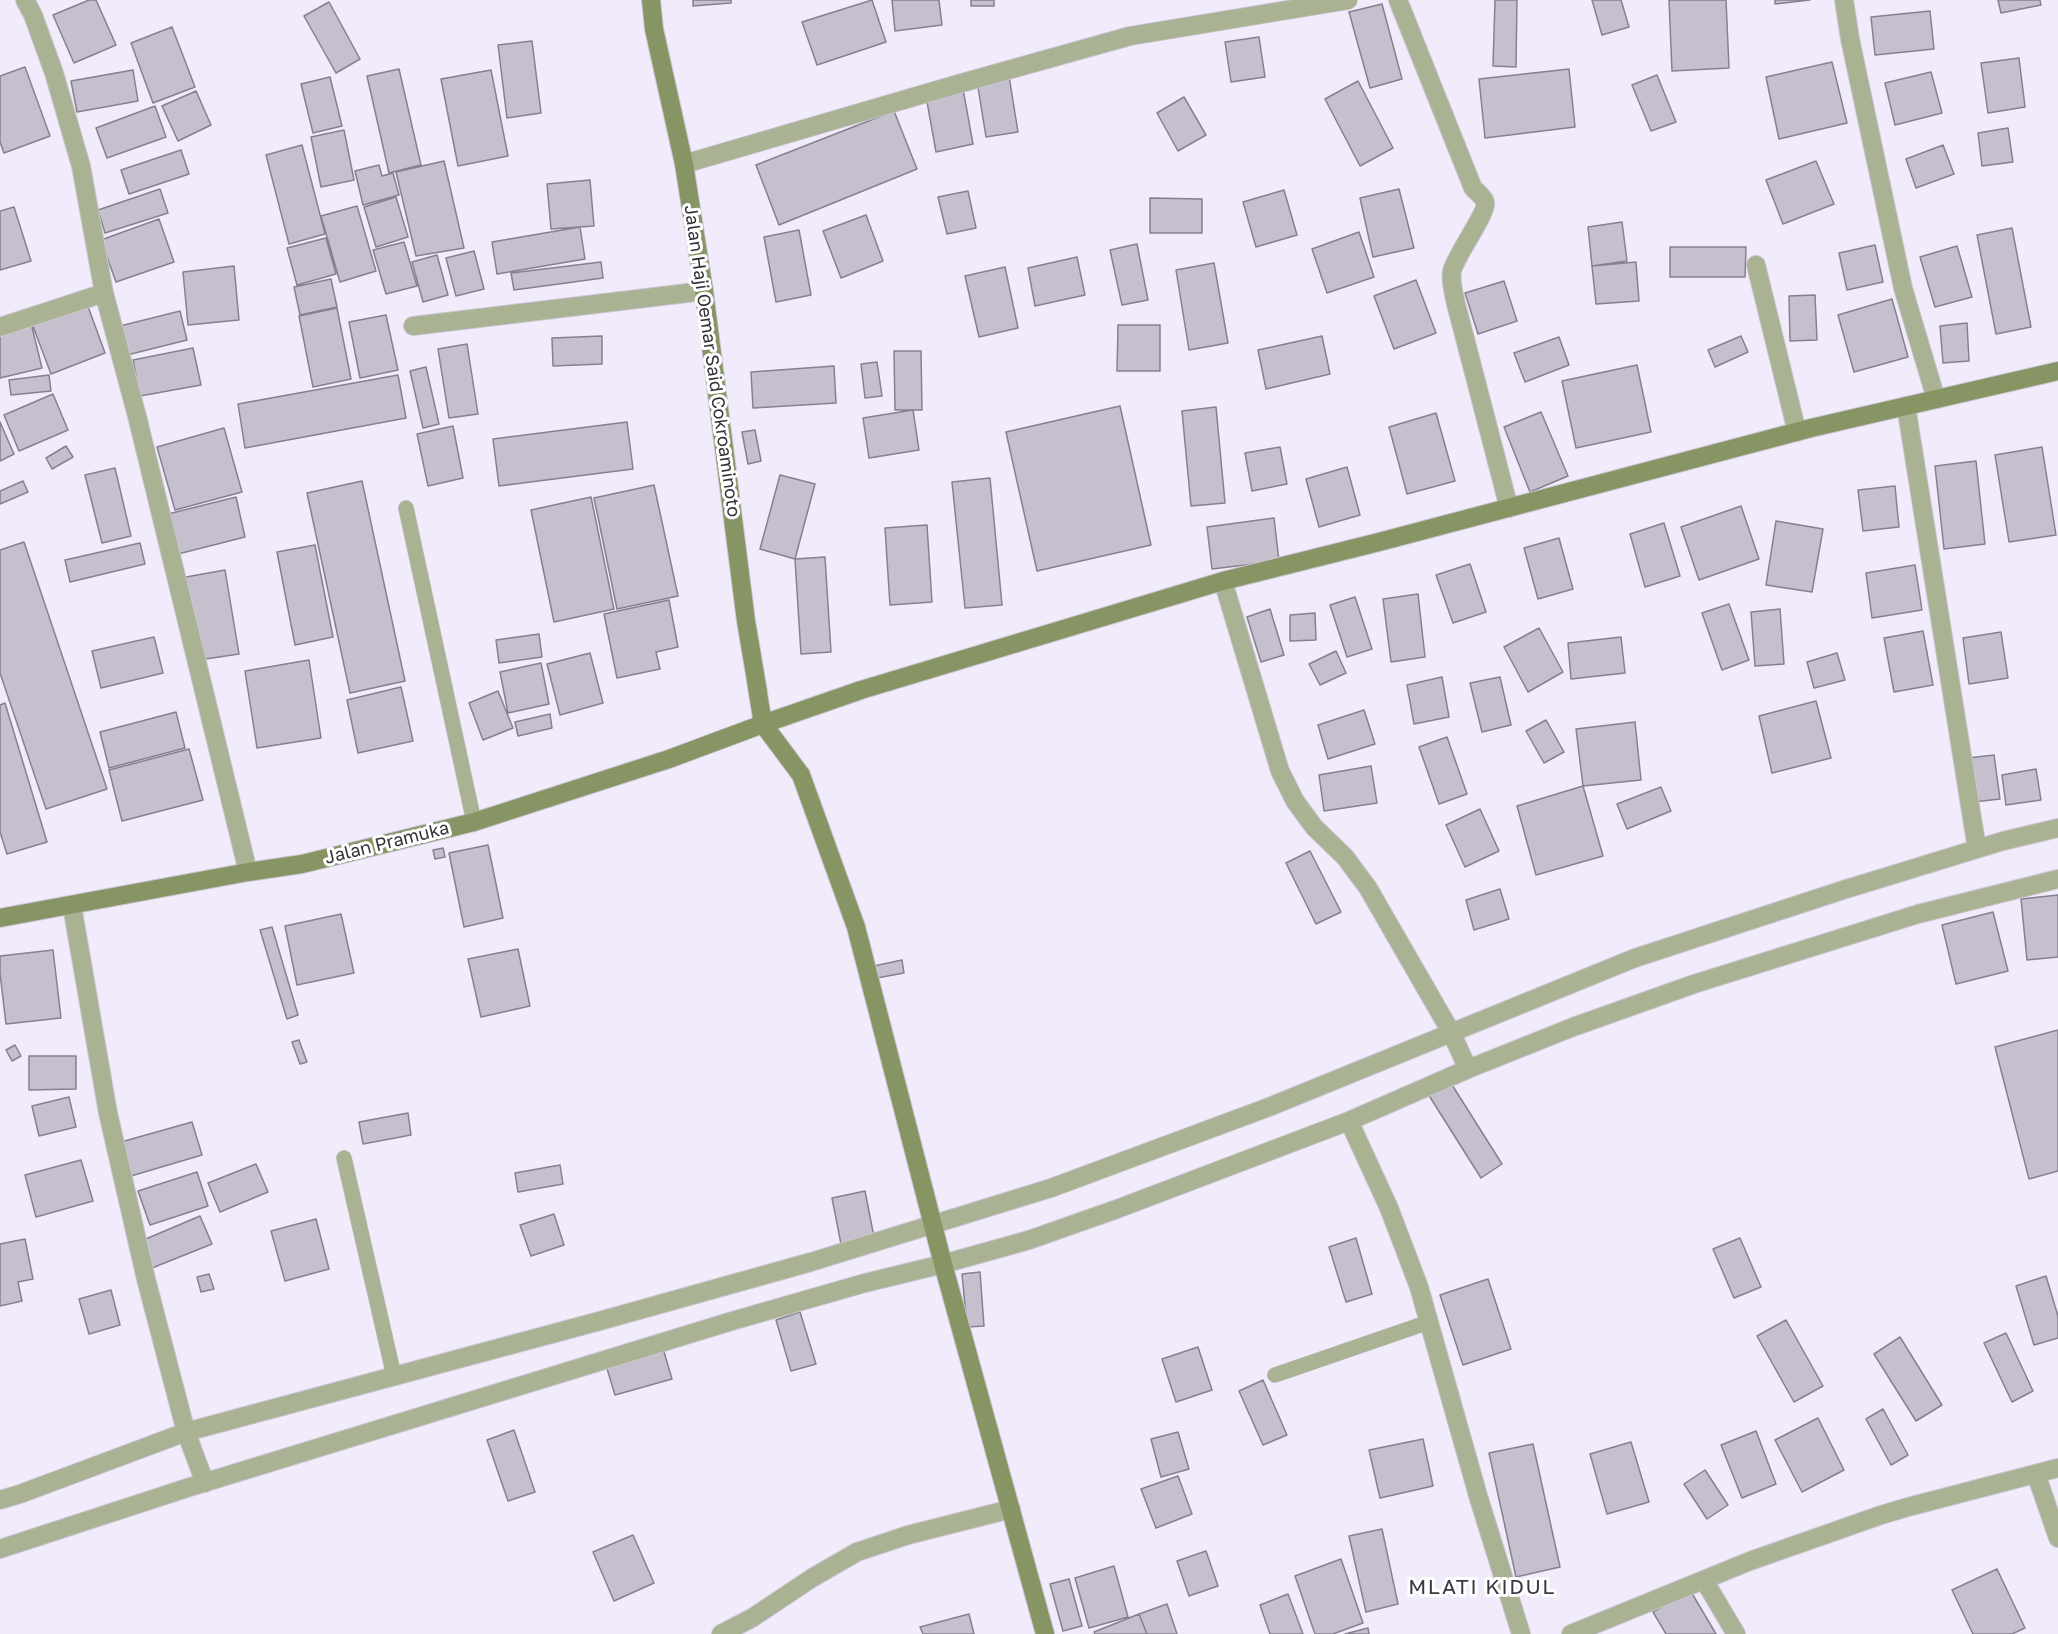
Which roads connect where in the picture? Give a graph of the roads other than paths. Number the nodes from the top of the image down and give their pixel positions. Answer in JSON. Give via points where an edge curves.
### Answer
{"nodes":[{"id":1,"x":25,"y":0,"type":"edge"},
{"id":2,"x":651,"y":0,"type":"edge"},
{"id":3,"x":1348,"y":0,"type":"edge"},
{"id":4,"x":1398,"y":0,"type":"edge"},
{"id":5,"x":1844,"y":0,"type":"edge"},
{"id":6,"x":684,"y":164,"type":"junction"},
{"id":7,"x":1756,"y":265,"type":"dead end"},
{"id":8,"x":704,"y":291,"type":"junction"},
{"id":9,"x":104,"y":293,"type":"junction"},
{"id":10,"x":413,"y":326,"type":"dead end"},
{"id":11,"x":0,"y":327,"type":"edge"},
{"id":12,"x":2058,"y":371,"type":"edge"},
{"id":13,"x":1936,"y":399,"type":"junction"},
{"id":14,"x":1906,"y":406,"type":"junction"},
{"id":15,"x":1797,"y":432,"type":"junction"},
{"id":16,"x":406,"y":508,"type":"dead end"},
{"id":17,"x":1509,"y":508,"type":"junction"},
{"id":18,"x":1223,"y":581,"type":"junction"},
{"id":19,"x":763,"y":724,"type":"junction"},
{"id":20,"x":474,"y":822,"type":"junction"},
{"id":21,"x":2058,"y":828,"type":"edge"},
{"id":22,"x":1977,"y":849,"type":"junction"},
{"id":23,"x":248,"y":872,"type":"junction"},
{"id":24,"x":2058,"y":879,"type":"edge"},
{"id":25,"x":72,"y":906,"type":"junction"},
{"id":26,"x":0,"y":918,"type":"edge"},
{"id":27,"x":1453,"y":1036,"type":"junction"},
{"id":28,"x":1466,"y":1065,"type":"junction"},
{"id":29,"x":1349,"y":1121,"type":"junction"},
{"id":30,"x":344,"y":1158,"type":"dead end"},
{"id":31,"x":935,"y":1229,"type":"junction"},
{"id":32,"x":942,"y":1260,"type":"junction"},
{"id":33,"x":1429,"y":1322,"type":"junction"},
{"id":34,"x":1275,"y":1375,"type":"dead end"},
{"id":35,"x":394,"y":1376,"type":"junction"},
{"id":36,"x":188,"y":1438,"type":"junction"},
{"id":37,"x":2058,"y":1468,"type":"edge"},
{"id":38,"x":2036,"y":1474,"type":"junction"},
{"id":39,"x":204,"y":1479,"type":"junction"},
{"id":40,"x":0,"y":1500,"type":"edge"},
{"id":41,"x":1011,"y":1509,"type":"junction"},
{"id":42,"x":2058,"y":1538,"type":"edge"},
{"id":43,"x":0,"y":1549,"type":"edge"},
{"id":44,"x":1704,"y":1580,"type":"junction"},
{"id":45,"x":721,"y":1634,"type":"edge"},
{"id":46,"x":1045,"y":1634,"type":"edge"},
{"id":47,"x":1521,"y":1634,"type":"edge"},
{"id":48,"x":1572,"y":1634,"type":"edge"},
{"id":49,"x":1736,"y":1634,"type":"edge"}],
"edges":[{"from":1,"to":9,"type":"street","via":[[54,73],[81,166]]},
{"from":2,"to":6,"type":"street","name":"Jalan Haji Oemar Said Cokroaminoto"},
{"from":3,"to":6,"type":"street","via":[[1130,36]]},
{"from":4,"to":17,"type":"street","via":[[1473,188],[1486,203],[1451,274]]},
{"from":5,"to":13,"type":"street","via":[[1903,288]]},
{"from":6,"to":8,"type":"street","name":"Jalan Haji Oemar Said Cokroaminoto"},
{"from":7,"to":15,"type":"street"},
{"from":8,"to":10,"type":"street"},
{"from":8,"to":19,"type":"street","name":"Jalan Haji Oemar Said Cokroaminoto"},
{"from":9,"to":11,"type":"street"},
{"from":9,"to":23,"type":"street"},
{"from":12,"to":13,"type":"street","name":"Jalan Pramuka"},
{"from":13,"to":14,"type":"street","name":"Jalan Pramuka"},
{"from":14,"to":15,"type":"street","name":"Jalan Pramuka"},
{"from":14,"to":22,"type":"street"},
{"from":15,"to":17,"type":"street","name":"Jalan Pramuka"},
{"from":16,"to":20,"type":"lane"},
{"from":17,"to":18,"type":"street","name":"Jalan Pramuka"},
{"from":18,"to":19,"type":"street","name":"Jalan Pramuka","via":[[861,690]]},
{"from":18,"to":27,"type":"street","via":[[1280,771],[1295,801],[1368,888]]},
{"from":19,"to":20,"type":"street","name":"Jalan Pramuka"},
{"from":19,"to":31,"type":"street","via":[[801,775],[856,927]]},
{"from":20,"to":23,"type":"street","name":"Jalan Pramuka","via":[[302,864]]},
{"from":21,"to":22,"type":"street"},
{"from":22,"to":27,"type":"street","via":[[1635,958]]},
{"from":23,"to":25,"type":"street","name":"Jalan Pramuka"},
{"from":24,"to":28,"type":"street","via":[[1918,914],[1694,984]]},
{"from":25,"to":26,"type":"street","name":"Jalan Pramuka"},
{"from":25,"to":36,"type":"street","via":[[108,1113]]},
{"from":27,"to":28,"type":"street"},
{"from":27,"to":31,"type":"street"},
{"from":28,"to":29,"type":"street"},
{"from":29,"to":32,"type":"street","via":[[1029,1240]]},
{"from":29,"to":33,"type":"street","via":[[1389,1208]]},
{"from":30,"to":35,"type":"lane"},
{"from":31,"to":32,"type":"street"},
{"from":31,"to":35,"type":"street"},
{"from":32,"to":39,"type":"street"},
{"from":32,"to":41,"type":"street"},
{"from":33,"to":34,"type":"lane"},
{"from":33,"to":47,"type":"street"},
{"from":35,"to":36,"type":"street"},
{"from":36,"to":39,"type":"street"},
{"from":36,"to":40,"type":"street"},
{"from":37,"to":38,"type":"street"},
{"from":38,"to":42,"type":"street"},
{"from":38,"to":44,"type":"street","via":[[1881,1515]]},
{"from":39,"to":43,"type":"street"},
{"from":41,"to":45,"type":"street","via":[[857,1552]]},
{"from":41,"to":46,"type":"street"},
{"from":44,"to":48,"type":"street"},
{"from":44,"to":49,"type":"street"}]}
